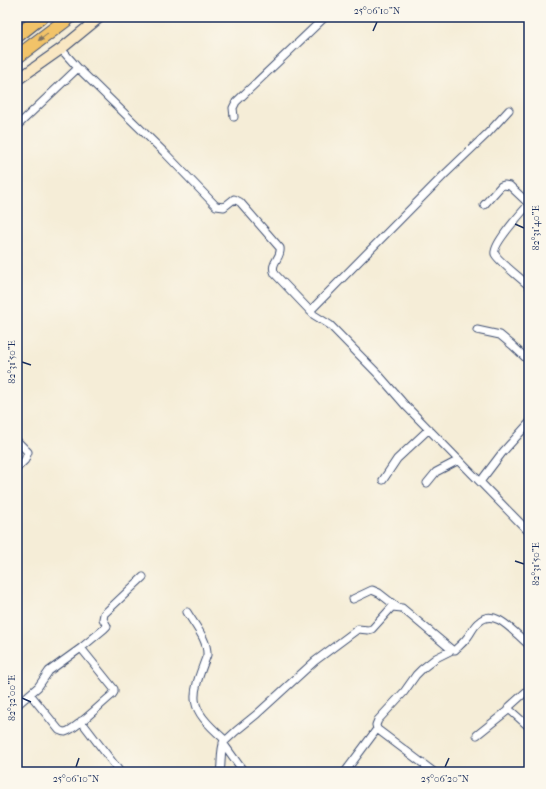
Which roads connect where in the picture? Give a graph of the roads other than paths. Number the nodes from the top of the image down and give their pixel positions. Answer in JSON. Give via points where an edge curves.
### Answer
{"nodes":[{"id":1,"x":41,"y":17,"type":"edge"},
{"id":2,"x":70,"y":17,"type":"edge"},
{"id":3,"x":100,"y":17,"type":"edge"},
{"id":4,"x":325,"y":17,"type":"edge"},
{"id":5,"x":17,"y":36,"type":"edge"},
{"id":6,"x":61,"y":49,"type":"junction"},
{"id":7,"x":17,"y":57,"type":"edge"},
{"id":8,"x":78,"y":68,"type":"junction"},
{"id":9,"x":17,"y":80,"type":"edge"},
{"id":10,"x":509,"y":110,"type":"dead end"},
{"id":11,"x":234,"y":116,"type":"dead end"},
{"id":12,"x":17,"y":126,"type":"edge"},
{"id":13,"x":529,"y":204,"type":"edge"},
{"id":14,"x":484,"y":205,"type":"dead end"},
{"id":15,"x":529,"y":286,"type":"edge"},
{"id":16,"x":310,"y":312,"type":"junction"},
{"id":17,"x":477,"y":330,"type":"dead end"},
{"id":18,"x":529,"y":361,"type":"edge"},
{"id":19,"x":529,"y":423,"type":"edge"},
{"id":20,"x":429,"y":429,"type":"junction"},
{"id":21,"x":17,"y":441,"type":"edge"},
{"id":22,"x":459,"y":460,"type":"junction"},
{"id":23,"x":17,"y":468,"type":"edge"},
{"id":24,"x":383,"y":480,"type":"dead end"},
{"id":25,"x":480,"y":482,"type":"junction"},
{"id":26,"x":427,"y":483,"type":"dead end"},
{"id":27,"x":529,"y":532,"type":"edge"},
{"id":28,"x":143,"y":577,"type":"dead end"},
{"id":29,"x":353,"y":599,"type":"dead end"},
{"id":30,"x":397,"y":607,"type":"junction"},
{"id":31,"x":186,"y":612,"type":"dead end"},
{"id":32,"x":529,"y":645,"type":"edge"},
{"id":33,"x":81,"y":648,"type":"junction"},
{"id":34,"x":452,"y":650,"type":"junction"},
{"id":35,"x":529,"y":689,"type":"edge"},
{"id":36,"x":30,"y":694,"type":"junction"},
{"id":37,"x":17,"y":705,"type":"edge"},
{"id":38,"x":507,"y":711,"type":"junction"},
{"id":39,"x":81,"y":722,"type":"junction"},
{"id":40,"x":529,"y":727,"type":"edge"},
{"id":41,"x":377,"y":729,"type":"junction"},
{"id":42,"x":477,"y":735,"type":"dead end"},
{"id":43,"x":224,"y":741,"type":"junction"},
{"id":44,"x":120,"y":772,"type":"edge"},
{"id":45,"x":220,"y":772,"type":"edge"},
{"id":46,"x":244,"y":772,"type":"edge"},
{"id":47,"x":345,"y":772,"type":"edge"},
{"id":48,"x":434,"y":772,"type":"edge"}],
"edges":[{"from":1,"to":5,"type":"highway"},
{"from":2,"to":7,"type":"highway","one_way":true},
{"from":3,"to":6,"type":"street"},
{"from":4,"to":11,"type":"street","via":[[236,102],[232,108]]},
{"from":6,"to":8,"type":"street"},
{"from":6,"to":9,"type":"street"},
{"from":8,"to":12,"type":"street"},
{"from":8,"to":16,"type":"street","via":[[216,206],[224,207],[234,199],[240,202],[279,245],[281,251],[273,271]]},
{"from":10,"to":16,"type":"street"},
{"from":13,"to":14,"type":"street","via":[[510,186],[504,185]]},
{"from":13,"to":15,"type":"street","via":[[495,250],[499,259]]},
{"from":16,"to":20,"type":"street","via":[[330,325]]},
{"from":17,"to":18,"type":"street","via":[[500,335]]},
{"from":19,"to":25,"type":"street"},
{"from":20,"to":22,"type":"street"},
{"from":20,"to":24,"type":"street","via":[[397,459]]},
{"from":21,"to":23,"type":"street","via":[[28,452],[25,460]]},
{"from":22,"to":25,"type":"street"},
{"from":22,"to":26,"type":"street","via":[[436,472]]},
{"from":25,"to":27,"type":"street"},
{"from":28,"to":33,"type":"street","via":[[104,614],[103,619],[107,626]]},
{"from":29,"to":30,"type":"street","via":[[372,590]]},
{"from":30,"to":34,"type":"street","via":[[402,608]]},
{"from":30,"to":43,"type":"street","via":[[392,607],[370,630],[358,628],[321,656]]},
{"from":31,"to":43,"type":"street","via":[[206,644],[207,650],[196,683],[195,702],[206,723]]},
{"from":32,"to":34,"type":"street","via":[[500,619],[488,616],[478,622],[466,640]]},
{"from":33,"to":36,"type":"street","via":[[49,671]]},
{"from":33,"to":39,"type":"street","via":[[114,690],[112,695]]},
{"from":34,"to":41,"type":"street","via":[[436,658],[416,674],[404,692],[378,720]]},
{"from":35,"to":38,"type":"street"},
{"from":36,"to":37,"type":"street"},
{"from":36,"to":39,"type":"street","via":[[59,730],[65,732]]},
{"from":38,"to":40,"type":"street","via":[[510,710]]},
{"from":38,"to":42,"type":"street"},
{"from":39,"to":44,"type":"street"},
{"from":41,"to":47,"type":"street"},
{"from":41,"to":48,"type":"street"},
{"from":43,"to":45,"type":"street"},
{"from":43,"to":46,"type":"street"}]}
